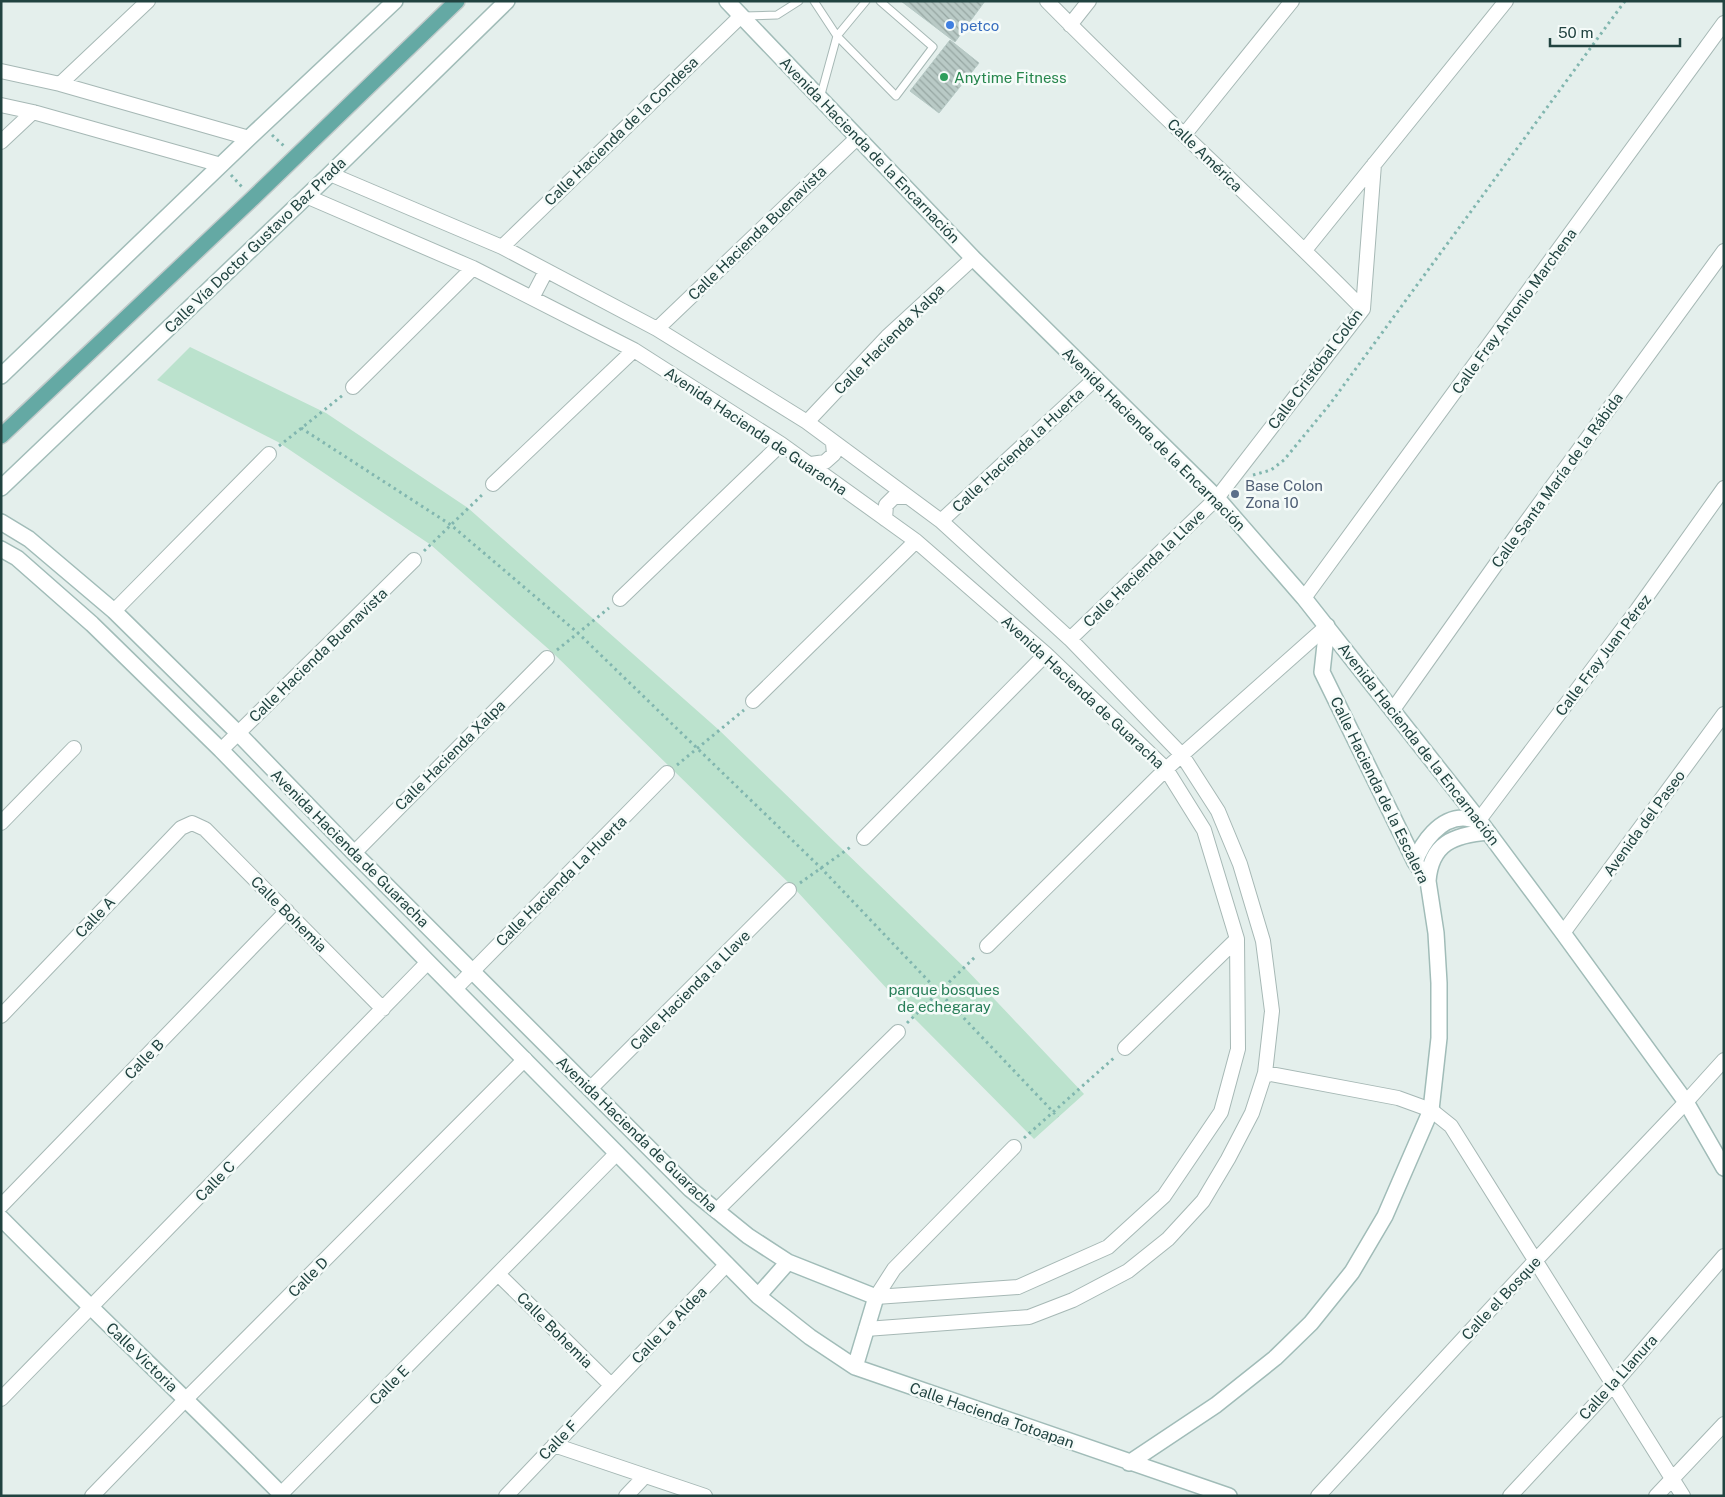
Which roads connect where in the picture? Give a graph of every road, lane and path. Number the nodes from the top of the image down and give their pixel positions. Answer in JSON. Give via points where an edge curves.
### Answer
{"nodes":[{"id":1,"x":148,"y":1,"type":"edge"},
{"id":2,"x":395,"y":1,"type":"edge"},
{"id":3,"x":457,"y":1,"type":"edge"},
{"id":4,"x":507,"y":1,"type":"edge"},
{"id":5,"x":727,"y":1,"type":"edge"},
{"id":6,"x":799,"y":1,"type":"edge"},
{"id":7,"x":814,"y":1,"type":"edge"},
{"id":8,"x":866,"y":1,"type":"edge"},
{"id":9,"x":880,"y":1,"type":"edge"},
{"id":10,"x":1047,"y":1,"type":"edge"},
{"id":11,"x":1088,"y":1,"type":"edge"},
{"id":12,"x":1292,"y":1,"type":"edge"},
{"id":13,"x":1506,"y":1,"type":"edge"},
{"id":14,"x":1625,"y":1,"type":"edge"},
{"id":15,"x":741,"y":16,"type":"junction"},
{"id":16,"x":1724,"y":23,"type":"edge"},
{"id":17,"x":1070,"y":25,"type":"junction"},
{"id":18,"x":837,"y":36,"type":"junction"},
{"id":19,"x":1,"y":72,"type":"edge"},
{"id":20,"x":60,"y":84,"type":"junction"},
{"id":21,"x":820,"y":98,"type":"junction"},
{"id":22,"x":1,"y":105,"type":"edge"},
{"id":23,"x":33,"y":112,"type":"junction"},
{"id":24,"x":263,"y":126,"type":"junction"},
{"id":25,"x":1184,"y":135,"type":"junction"},
{"id":26,"x":249,"y":138,"type":"junction"},
{"id":27,"x":858,"y":138,"type":"junction"},
{"id":28,"x":1,"y":142,"type":"edge"},
{"id":29,"x":295,"y":157,"type":"junction"},
{"id":30,"x":1374,"y":164,"type":"junction"},
{"id":31,"x":222,"y":165,"type":"junction"},
{"id":32,"x":330,"y":174,"type":"junction"},
{"id":33,"x":306,"y":196,"type":"junction"},
{"id":34,"x":252,"y":198,"type":"junction"},
{"id":35,"x":502,"y":247,"type":"junction"},
{"id":36,"x":1305,"y":250,"type":"junction"},
{"id":37,"x":1724,"y":251,"type":"edge"},
{"id":38,"x":973,"y":258,"type":"junction"},
{"id":39,"x":473,"y":268,"type":"junction"},
{"id":40,"x":546,"y":271,"type":"junction"},
{"id":41,"x":532,"y":298,"type":"junction"},
{"id":42,"x":1363,"y":309,"type":"junction"},
{"id":43,"x":657,"y":330,"type":"junction"},
{"id":44,"x":634,"y":350,"type":"junction"},
{"id":45,"x":1,"y":376,"type":"edge"},
{"id":46,"x":1096,"y":378,"type":"junction"},
{"id":47,"x":353,"y":387,"type":"joint"},
{"id":48,"x":807,"y":422,"type":"junction"},
{"id":49,"x":302,"y":428,"type":"junction"},
{"id":50,"x":1,"y":436,"type":"edge"},
{"id":51,"x":833,"y":443,"type":"junction"},
{"id":52,"x":781,"y":444,"type":"junction"},
{"id":53,"x":269,"y":454,"type":"joint"},
{"id":54,"x":811,"y":464,"type":"junction"},
{"id":55,"x":1231,"y":480,"type":"junction"},
{"id":56,"x":493,"y":484,"type":"joint"},
{"id":57,"x":1,"y":488,"type":"edge"},
{"id":58,"x":1724,"y":488,"type":"edge"},
{"id":59,"x":908,"y":497,"type":"junction"},
{"id":60,"x":1217,"y":498,"type":"junction"},
{"id":61,"x":885,"y":519,"type":"junction"},
{"id":62,"x":941,"y":521,"type":"junction"},
{"id":63,"x":1,"y":522,"type":"edge"},
{"id":64,"x":451,"y":525,"type":"junction"},
{"id":65,"x":916,"y":541,"type":"junction"},
{"id":66,"x":1,"y":549,"type":"edge"},
{"id":67,"x":414,"y":560,"type":"joint"},
{"id":68,"x":1304,"y":598,"type":"junction"},
{"id":69,"x":620,"y":599,"type":"joint"},
{"id":70,"x":114,"y":611,"type":"junction"},
{"id":71,"x":1326,"y":626,"type":"junction"},
{"id":72,"x":578,"y":633,"type":"junction"},
{"id":73,"x":1070,"y":639,"type":"junction"},
{"id":74,"x":1046,"y":654,"type":"junction"},
{"id":75,"x":547,"y":658,"type":"joint"},
{"id":76,"x":754,"y":701,"type":"joint"},
{"id":77,"x":1392,"y":711,"type":"junction"},
{"id":78,"x":1724,"y":714,"type":"edge"},
{"id":79,"x":238,"y":733,"type":"junction"},
{"id":80,"x":74,"y":748,"type":"dead end"},
{"id":81,"x":698,"y":748,"type":"junction"},
{"id":82,"x":221,"y":750,"type":"junction"},
{"id":83,"x":1182,"y":755,"type":"junction"},
{"id":84,"x":1166,"y":769,"type":"junction"},
{"id":85,"x":667,"y":773,"type":"joint"},
{"id":86,"x":192,"y":823,"type":"joint"},
{"id":87,"x":1,"y":824,"type":"edge"},
{"id":88,"x":1484,"y":826,"type":"junction"},
{"id":89,"x":864,"y":838,"type":"joint"},
{"id":90,"x":354,"y":853,"type":"junction"},
{"id":91,"x":1415,"y":862,"type":"junction"},
{"id":92,"x":821,"y":868,"type":"junction"},
{"id":93,"x":1428,"y":881,"type":"junction"},
{"id":94,"x":789,"y":890,"type":"joint"},
{"id":95,"x":287,"y":911,"type":"junction"},
{"id":96,"x":1563,"y":933,"type":"junction"},
{"id":97,"x":1237,"y":940,"type":"junction"},
{"id":98,"x":987,"y":946,"type":"joint"},
{"id":99,"x":428,"y":962,"type":"junction"},
{"id":100,"x":472,"y":972,"type":"junction"},
{"id":101,"x":455,"y":989,"type":"junction"},
{"id":102,"x":939,"y":992,"type":"junction"},
{"id":103,"x":383,"y":1009,"type":"junction"},
{"id":104,"x":1,"y":1016,"type":"edge"},
{"id":105,"x":898,"y":1032,"type":"joint"},
{"id":106,"x":1125,"y":1048,"type":"joint"},
{"id":107,"x":525,"y":1059,"type":"junction"},
{"id":108,"x":1724,"y":1060,"type":"edge"},
{"id":109,"x":1265,"y":1073,"type":"junction"},
{"id":110,"x":590,"y":1089,"type":"junction"},
{"id":111,"x":1686,"y":1102,"type":"junction"},
{"id":112,"x":1430,"y":1110,"type":"junction"},
{"id":113,"x":1053,"y":1112,"type":"junction"},
{"id":114,"x":1058,"y":1118,"type":"dead end"},
{"id":115,"x":1014,"y":1147,"type":"joint"},
{"id":116,"x":617,"y":1153,"type":"junction"},
{"id":117,"x":1724,"y":1168,"type":"edge"},
{"id":118,"x":690,"y":1189,"type":"junction"},
{"id":119,"x":1,"y":1206,"type":"edge"},
{"id":120,"x":671,"y":1208,"type":"junction"},
{"id":121,"x":716,"y":1211,"type":"junction"},
{"id":122,"x":1,"y":1218,"type":"edge"},
{"id":123,"x":1724,"y":1256,"type":"edge"},
{"id":124,"x":1534,"y":1261,"type":"junction"},
{"id":125,"x":788,"y":1262,"type":"junction"},
{"id":126,"x":727,"y":1264,"type":"junction"},
{"id":127,"x":498,"y":1274,"type":"junction"},
{"id":128,"x":758,"y":1296,"type":"junction"},
{"id":129,"x":876,"y":1297,"type":"junction"},
{"id":130,"x":90,"y":1308,"type":"junction"},
{"id":131,"x":866,"y":1329,"type":"junction"},
{"id":132,"x":855,"y":1366,"type":"junction"},
{"id":133,"x":611,"y":1385,"type":"junction"},
{"id":134,"x":1613,"y":1385,"type":"junction"},
{"id":135,"x":186,"y":1399,"type":"junction"},
{"id":136,"x":1,"y":1400,"type":"edge"},
{"id":137,"x":1724,"y":1424,"type":"edge"},
{"id":138,"x":554,"y":1445,"type":"junction"},
{"id":139,"x":1129,"y":1462,"type":"junction"},
{"id":140,"x":645,"y":1476,"type":"junction"},
{"id":141,"x":1672,"y":1479,"type":"junction"},
{"id":142,"x":281,"y":1495,"type":"edge"},
{"id":143,"x":92,"y":1496,"type":"edge"},
{"id":144,"x":506,"y":1496,"type":"edge"},
{"id":145,"x":626,"y":1496,"type":"edge"},
{"id":146,"x":705,"y":1496,"type":"edge"},
{"id":147,"x":1228,"y":1496,"type":"edge"},
{"id":148,"x":1318,"y":1496,"type":"edge"},
{"id":149,"x":1510,"y":1496,"type":"edge"},
{"id":150,"x":1656,"y":1496,"type":"edge"},
{"id":151,"x":1682,"y":1496,"type":"edge"}],
"edges":[{"from":1,"to":20,"type":"street"},
{"from":2,"to":24,"type":"main road"},
{"from":3,"to":29,"type":"main road"},
{"from":4,"to":32,"type":"main road","name":"Calle Vía Doctor Gustavo Baz Prada"},
{"from":5,"to":15,"type":"main road","name":"Avenida Hacienda de la Encarnación"},
{"from":6,"to":15,"type":"lane","via":[[777,15]]},
{"from":7,"to":18,"type":"lane"},
{"from":8,"to":18,"type":"lane"},
{"from":9,"to":18,"type":"lane","via":[[933,47],[896,96]]},
{"from":10,"to":17,"type":"street","name":"Calle América"},
{"from":11,"to":17,"type":"street"},
{"from":12,"to":25,"type":"street"},
{"from":13,"to":30,"type":"street"},
{"from":14,"to":55,"type":"path","via":[[1330,404],[1284,460],[1271,470]]},
{"from":15,"to":21,"type":"main road","name":"Avenida Hacienda de la Encarnación"},
{"from":15,"to":35,"type":"street","name":"Calle Hacienda de la Condesa"},
{"from":16,"to":68,"type":"street","name":"Calle Fray Antonio Marchena"},
{"from":17,"to":25,"type":"street","name":"Calle América"},
{"from":18,"to":21,"type":"lane"},
{"from":19,"to":20,"type":"street"},
{"from":20,"to":26,"type":"street"},
{"from":21,"to":27,"type":"main road","name":"Avenida Hacienda de la Encarnación"},
{"from":22,"to":23,"type":"street"},
{"from":23,"to":28,"type":"street"},
{"from":23,"to":31,"type":"street"},
{"from":24,"to":26,"type":"main road"},
{"from":24,"to":29,"type":"path"},
{"from":25,"to":36,"type":"street","name":"Calle América"},
{"from":26,"to":31,"type":"main road"},
{"from":27,"to":38,"type":"main road","name":"Avenida Hacienda de la Encarnación"},
{"from":27,"to":43,"type":"street","name":"Calle Hacienda Buenavista"},
{"from":29,"to":34,"type":"main road"},
{"from":30,"to":36,"type":"street"},
{"from":30,"to":42,"type":"street","name":"Calle Cristóbal Colón"},
{"from":31,"to":34,"type":"path"},
{"from":31,"to":45,"type":"main road"},
{"from":32,"to":33,"type":"main road","name":"Calle Vía Doctor Gustavo Baz Prada"},
{"from":32,"to":35,"type":"street","name":"Avenida Hacienda de Guaracha"},
{"from":33,"to":39,"type":"street","name":"Avenida Hacienda de Guaracha"},
{"from":33,"to":57,"type":"main road","name":"Calle Vía Doctor Gustavo Baz Prada"},
{"from":34,"to":50,"type":"main road"},
{"from":35,"to":40,"type":"street","name":"Avenida Hacienda de Guaracha"},
{"from":36,"to":42,"type":"street","name":"Calle América"},
{"from":37,"to":77,"type":"street","name":"Calle Santa María de la Rábida"},
{"from":38,"to":46,"type":"main road","name":"Avenida Hacienda de la Encarnación"},
{"from":38,"to":48,"type":"street","name":"Calle Hacienda Xalpa","via":[[887,337]]},
{"from":39,"to":41,"type":"street","name":"Avenida Hacienda de Guaracha"},
{"from":39,"to":47,"type":"street"},
{"from":40,"to":41,"type":"street"},
{"from":40,"to":43,"type":"street","name":"Avenida Hacienda de Guaracha"},
{"from":41,"to":44,"type":"street","name":"Avenida Hacienda de Guaracha"},
{"from":42,"to":55,"type":"street","name":"Calle Cristóbal Colón"},
{"from":43,"to":48,"type":"street","name":"Avenida Hacienda de Guaracha"},
{"from":44,"to":52,"type":"street","name":"Avenida Hacienda de Guaracha"},
{"from":44,"to":56,"type":"street"},
{"from":46,"to":60,"type":"main road","name":"Avenida Hacienda de la Encarnación"},
{"from":46,"to":62,"type":"street","name":"Calle Hacienda la Huerta"},
{"from":47,"to":49,"type":"path"},
{"from":48,"to":51,"type":"street","name":"Avenida Hacienda de Guaracha"},
{"from":49,"to":53,"type":"path"},
{"from":49,"to":64,"type":"path"},
{"from":51,"to":54,"type":"street","via":[[834,454],[825,462]]},
{"from":51,"to":59,"type":"street","name":"Avenida Hacienda de Guaracha"},
{"from":52,"to":54,"type":"street","name":"Avenida Hacienda de Guaracha"},
{"from":52,"to":69,"type":"street"},
{"from":53,"to":70,"type":"street"},
{"from":54,"to":61,"type":"street","name":"Avenida Hacienda de Guaracha"},
{"from":55,"to":60,"type":"street","name":"Calle Cristóbal Colón"},
{"from":56,"to":64,"type":"path"},
{"from":58,"to":88,"type":"street","name":"Calle Fray Juan Pérez"},
{"from":59,"to":61,"type":"street","via":[[894,497],[886,505]]},
{"from":59,"to":62,"type":"street","name":"Avenida Hacienda de Guaracha"},
{"from":60,"to":68,"type":"main road","name":"Avenida Hacienda de la Encarnación"},
{"from":60,"to":73,"type":"street","name":"Calle Hacienda la Llave"},
{"from":61,"to":65,"type":"street","name":"Avenida Hacienda de Guaracha"},
{"from":62,"to":73,"type":"street","name":"Avenida Hacienda de Guaracha"},
{"from":63,"to":70,"type":"main road","name":"Avenida Hacienda de Guaracha","via":[[29,539]]},
{"from":64,"to":67,"type":"path"},
{"from":64,"to":72,"type":"path"},
{"from":65,"to":74,"type":"street","name":"Avenida Hacienda de Guaracha"},
{"from":65,"to":76,"type":"street"},
{"from":66,"to":82,"type":"main road","name":"Avenida Hacienda de Guaracha","via":[[17,558],[92,624]]},
{"from":67,"to":79,"type":"street","name":"Calle Hacienda Buenavista"},
{"from":68,"to":71,"type":"main road","name":"Avenida Hacienda de la Encarnación"},
{"from":69,"to":72,"type":"path"},
{"from":70,"to":79,"type":"main road","name":"Avenida Hacienda de Guaracha"},
{"from":71,"to":77,"type":"main road","name":"Avenida Hacienda de la Encarnación"},
{"from":71,"to":83,"type":"street"},
{"from":71,"to":91,"type":"main road","name":"Calle Hacienda de la Escalera","via":[[1322,672]]},
{"from":72,"to":75,"type":"path"},
{"from":72,"to":81,"type":"path"},
{"from":73,"to":83,"type":"street","name":"Avenida Hacienda de Guaracha"},
{"from":74,"to":84,"type":"street","name":"Avenida Hacienda de Guaracha"},
{"from":74,"to":89,"type":"street"},
{"from":75,"to":90,"type":"street","name":"Calle Hacienda Xalpa"},
{"from":76,"to":81,"type":"path"},
{"from":77,"to":88,"type":"main road","name":"Avenida Hacienda de la Encarnación"},
{"from":78,"to":96,"type":"street","name":"Avenida del Paseo"},
{"from":79,"to":82,"type":"street","name":"Calle Hacienda Buenavista"},
{"from":79,"to":90,"type":"main road","name":"Avenida Hacienda de Guaracha"},
{"from":80,"to":87,"type":"street"},
{"from":81,"to":85,"type":"path"},
{"from":81,"to":92,"type":"path"},
{"from":82,"to":99,"type":"main road","name":"Avenida Hacienda de Guaracha"},
{"from":83,"to":84,"type":"street"},
{"from":83,"to":109,"type":"street","name":"Avenida Hacienda de Guaracha","via":[[1218,811],[1240,864],[1263,942],[1272,1011]]},
{"from":84,"to":97,"type":"street","name":"Avenida Hacienda de Guaracha","via":[[1204,830]]},
{"from":84,"to":98,"type":"street"},
{"from":85,"to":100,"type":"street","name":"Calle Hacienda La Huerta"},
{"from":86,"to":95,"type":"street","name":"Calle Bohemia","via":[[205,829]]},
{"from":86,"to":104,"type":"street","name":"Calle A","via":[[181,828]]},
{"from":88,"to":91,"type":"main road","via":[[1463,818],[1444,824],[1423,844]]},
{"from":88,"to":93,"type":"main road","via":[[1443,845],[1429,868]]},
{"from":88,"to":96,"type":"main road","name":"Avenida Hacienda de la Encarnación"},
{"from":89,"to":92,"type":"path"},
{"from":90,"to":100,"type":"main road","name":"Avenida Hacienda de Guaracha"},
{"from":91,"to":93,"type":"main road","name":"Calle Hacienda de la Escalera"},
{"from":92,"to":94,"type":"path"},
{"from":92,"to":102,"type":"path"},
{"from":93,"to":112,"type":"main road","name":"Calle Hacienda de la Escalera","via":[[1439,983],[1439,1038]]},
{"from":94,"to":110,"type":"street","name":"Calle Hacienda la Llave"},
{"from":95,"to":103,"type":"street","name":"Calle Bohemia"},
{"from":95,"to":119,"type":"street","name":"Calle B"},
{"from":96,"to":111,"type":"main road","name":"Avenida Hacienda de la Encarnación"},
{"from":97,"to":106,"type":"street"},
{"from":97,"to":129,"type":"street","name":"Avenida Hacienda de Guaracha","via":[[1238,1049],[1221,1112],[1164,1196],[1108,1248],[1018,1287]]},
{"from":98,"to":102,"type":"path"},
{"from":99,"to":101,"type":"main road","name":"Avenida Hacienda de Guaracha"},
{"from":99,"to":103,"type":"street","name":"Calle C"},
{"from":100,"to":101,"type":"street","name":"Calle Hacienda La Huerta"},
{"from":100,"to":110,"type":"main road","name":"Avenida Hacienda de Guaracha"},
{"from":101,"to":107,"type":"main road","name":"Avenida Hacienda de Guaracha"},
{"from":102,"to":105,"type":"path"},
{"from":102,"to":113,"type":"path"},
{"from":103,"to":130,"type":"street","name":"Calle C"},
{"from":105,"to":121,"type":"street"},
{"from":106,"to":113,"type":"path"},
{"from":107,"to":116,"type":"main road","name":"Avenida Hacienda de Guaracha"},
{"from":107,"to":135,"type":"street","name":"Calle D"},
{"from":108,"to":111,"type":"street","name":"Calle el Bosque"},
{"from":109,"to":112,"type":"street","via":[[1398,1098]]},
{"from":109,"to":131,"type":"street","name":"Avenida Hacienda de Guaracha","via":[[1252,1113],[1203,1201],[1168,1238],[1128,1271],[1073,1300],[1029,1317]]},
{"from":110,"to":118,"type":"main road","name":"Avenida Hacienda de Guaracha"},
{"from":111,"to":117,"type":"main road","name":"Avenida Hacienda de la Encarnación"},
{"from":111,"to":124,"type":"street","name":"Calle el Bosque"},
{"from":112,"to":124,"type":"street","via":[[1451,1126]]},
{"from":112,"to":139,"type":"main road","name":"Calle Hacienda de la Escalera","via":[[1385,1216],[1352,1272],[1311,1323],[1275,1358],[1216,1405]]},
{"from":113,"to":114,"type":"path"},
{"from":113,"to":115,"type":"path"},
{"from":115,"to":129,"type":"street","via":[[894,1269]]},
{"from":116,"to":120,"type":"main road","name":"Avenida Hacienda de Guaracha"},
{"from":116,"to":127,"type":"street","name":"Calle E"},
{"from":118,"to":120,"type":"main road"},
{"from":118,"to":121,"type":"main road","name":"Avenida Hacienda de Guaracha"},
{"from":120,"to":126,"type":"main road","name":"Avenida Hacienda de Guaracha"},
{"from":121,"to":125,"type":"main road","name":"Avenida Hacienda de Guaracha"},
{"from":122,"to":130,"type":"main road","name":"Calle Victoria"},
{"from":123,"to":134,"type":"street","name":"Calle la Llanura"},
{"from":124,"to":134,"type":"street"},
{"from":124,"to":148,"type":"street","name":"Calle el Bosque"},
{"from":125,"to":128,"type":"main road"},
{"from":125,"to":129,"type":"main road","name":"Avenida Hacienda de Guaracha"},
{"from":126,"to":128,"type":"main road","name":"Avenida Hacienda de Guaracha"},
{"from":126,"to":133,"type":"street","name":"Calle La Aldea"},
{"from":127,"to":133,"type":"street","name":"Calle Bohemia"},
{"from":127,"to":142,"type":"street","name":"Calle E"},
{"from":128,"to":132,"type":"main road","name":"Avenida Hacienda de Guaracha","via":[[810,1337]]},
{"from":129,"to":131,"type":"main road"},
{"from":130,"to":135,"type":"main road","name":"Calle Victoria"},
{"from":130,"to":136,"type":"street","name":"Calle C"},
{"from":131,"to":132,"type":"main road"},
{"from":132,"to":139,"type":"main road","name":"Calle Hacienda Totoapan"},
{"from":133,"to":138,"type":"street","name":"Calle F"},
{"from":134,"to":141,"type":"street"},
{"from":134,"to":149,"type":"street","name":"Calle la Llanura"},
{"from":135,"to":142,"type":"main road","name":"Calle Victoria"},
{"from":135,"to":143,"type":"street","name":"Calle D"},
{"from":137,"to":141,"type":"street"},
{"from":138,"to":140,"type":"street"},
{"from":138,"to":144,"type":"street","name":"Calle F"},
{"from":139,"to":147,"type":"main road","name":"Calle Hacienda Totoapan"},
{"from":140,"to":145,"type":"street"},
{"from":140,"to":146,"type":"street"},
{"from":141,"to":150,"type":"street"},
{"from":141,"to":151,"type":"street"}]}
